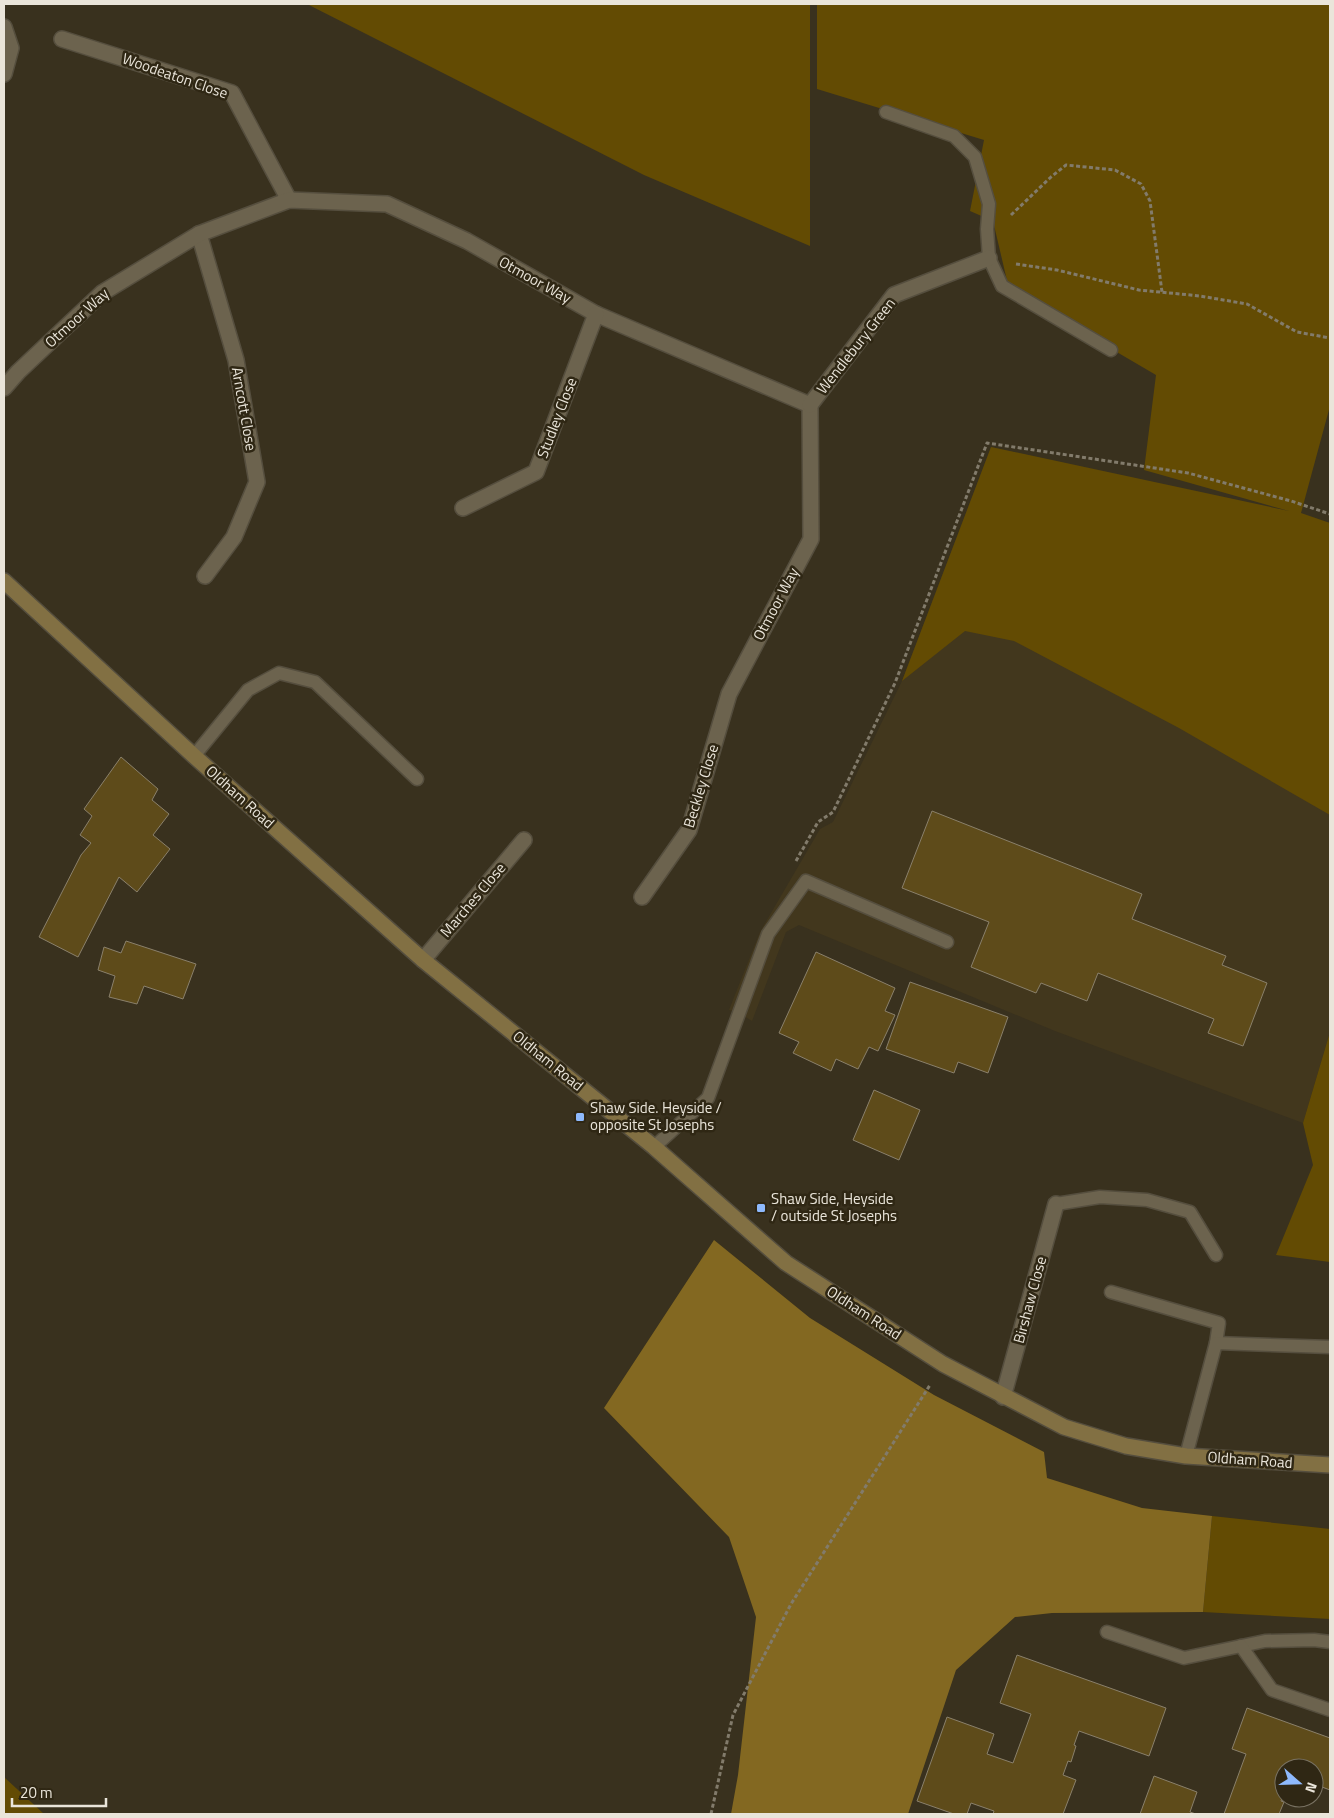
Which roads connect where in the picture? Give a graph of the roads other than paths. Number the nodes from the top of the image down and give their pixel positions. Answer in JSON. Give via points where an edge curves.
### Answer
{"nodes":[{"id":1,"x":4,"y":27,"type":"edge"},
{"id":2,"x":62,"y":39,"type":"dead end"},
{"id":3,"x":4,"y":74,"type":"edge"},
{"id":4,"x":886,"y":112,"type":"dead end"},
{"id":5,"x":290,"y":200,"type":"junction"},
{"id":6,"x":199,"y":234,"type":"junction"},
{"id":7,"x":989,"y":258,"type":"junction"},
{"id":8,"x":596,"y":314,"type":"junction"},
{"id":9,"x":1111,"y":350,"type":"dead end"},
{"id":10,"x":4,"y":388,"type":"edge"},
{"id":11,"x":810,"y":405,"type":"junction"},
{"id":12,"x":463,"y":508,"type":"dead end"},
{"id":13,"x":205,"y":576,"type":"dead end"},
{"id":14,"x":4,"y":581,"type":"edge"},
{"id":15,"x":729,"y":694,"type":"joint"},
{"id":16,"x":194,"y":756,"type":"junction"},
{"id":17,"x":417,"y":779,"type":"dead end"},
{"id":18,"x":524,"y":840,"type":"dead end"},
{"id":19,"x":642,"y":897,"type":"dead end"},
{"id":20,"x":948,"y":942,"type":"dead end"},
{"id":21,"x":422,"y":960,"type":"junction"},
{"id":22,"x":654,"y":1147,"type":"junction"},
{"id":23,"x":1056,"y":1204,"type":"joint"},
{"id":24,"x":1216,"y":1255,"type":"dead end"},
{"id":25,"x":1111,"y":1292,"type":"dead end"},
{"id":26,"x":1216,"y":1343,"type":"junction"},
{"id":27,"x":1330,"y":1347,"type":"edge"},
{"id":28,"x":1003,"y":1397,"type":"junction"},
{"id":29,"x":1186,"y":1456,"type":"junction"},
{"id":30,"x":1330,"y":1466,"type":"edge"},
{"id":31,"x":1107,"y":1632,"type":"dead end"},
{"id":32,"x":1330,"y":1642,"type":"edge"},
{"id":33,"x":1241,"y":1646,"type":"junction"},
{"id":34,"x":1330,"y":1710,"type":"edge"}],
"edges":[{"from":1,"to":3,"type":"street","via":[[11,48]]},
{"from":2,"to":5,"type":"street","name":"Woodeaton Close","via":[[232,93]]},
{"from":4,"to":7,"type":"lane","via":[[954,136],[974,157],[989,204]]},
{"from":5,"to":6,"type":"street","name":"Otmoor Way"},
{"from":5,"to":8,"type":"street","name":"Otmoor Way","via":[[387,204],[467,241]]},
{"from":6,"to":10,"type":"street","name":"Otmoor Way","via":[[102,292]]},
{"from":6,"to":13,"type":"street","name":"Arncott Close","via":[[236,360],[257,482],[234,537]]},
{"from":7,"to":9,"type":"lane","via":[[1002,286]]},
{"from":7,"to":11,"type":"street","name":"Wendlebury Green","via":[[894,295]]},
{"from":8,"to":11,"type":"street","name":"Otmoor Way"},
{"from":8,"to":12,"type":"street","name":"Studley Close","via":[[536,472]]},
{"from":11,"to":15,"type":"street","name":"Otmoor Way","via":[[811,539]]},
{"from":14,"to":16,"type":"main road","name":"Oldham Road"},
{"from":15,"to":19,"type":"street","name":"Beckley Close","via":[[689,830]]},
{"from":16,"to":17,"type":"lane","via":[[248,690],[279,673],[315,682]]},
{"from":16,"to":21,"type":"main road","name":"Oldham Road"},
{"from":18,"to":21,"type":"street","name":"Marches Close"},
{"from":20,"to":22,"type":"lane","via":[[806,880],[768,934],[708,1098]]},
{"from":21,"to":22,"type":"main road","name":"Oldham Road"},
{"from":22,"to":28,"type":"main road","name":"Oldham Road","via":[[786,1263],[943,1364]]},
{"from":23,"to":24,"type":"lane","via":[[1100,1197],[1147,1200],[1190,1212]]},
{"from":23,"to":28,"type":"street","name":"Birshaw Close"},
{"from":25,"to":26,"type":"lane","via":[[1219,1323]]},
{"from":26,"to":27,"type":"lane"},
{"from":26,"to":29,"type":"lane"},
{"from":28,"to":29,"type":"main road","name":"Oldham Road","via":[[1064,1427],[1126,1446]]},
{"from":29,"to":30,"type":"main road","name":"Oldham Road"},
{"from":31,"to":33,"type":"lane","via":[[1184,1658]]},
{"from":32,"to":33,"type":"lane","via":[[1265,1641]]},
{"from":33,"to":34,"type":"lane","via":[[1272,1690]]}]}
